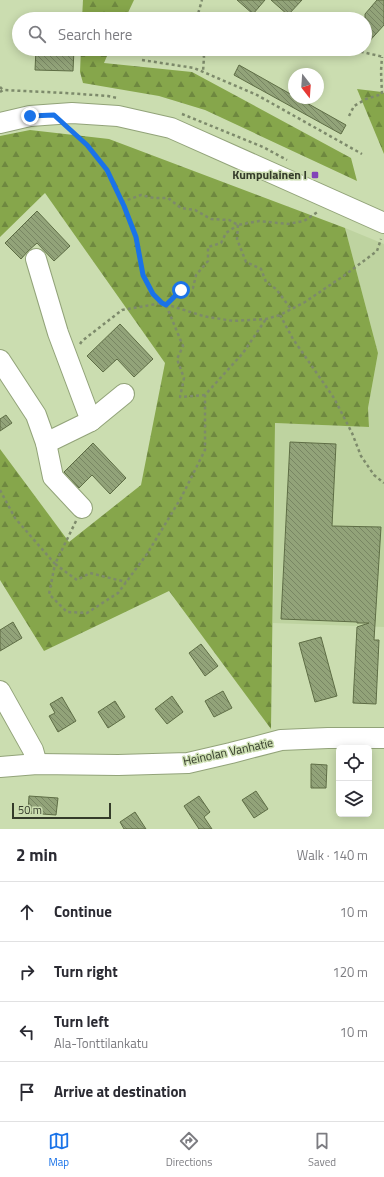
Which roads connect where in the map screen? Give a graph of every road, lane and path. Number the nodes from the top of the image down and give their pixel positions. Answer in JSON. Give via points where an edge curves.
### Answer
{"nodes":[{"id":1,"x":202,"y":0,"type":"edge"},
{"id":2,"x":199,"y":12,"type":"edge"},
{"id":3,"x":372,"y":54,"type":"edge"},
{"id":4,"x":204,"y":56,"type":"edge"},
{"id":5,"x":383,"y":57,"type":"edge"},
{"id":6,"x":142,"y":60,"type":"dead end"},
{"id":7,"x":204,"y":72,"type":"junction"},
{"id":8,"x":0,"y":87,"type":"edge"},
{"id":9,"x":3,"y":90,"type":"dead end"},
{"id":10,"x":54,"y":115,"type":"junction"},
{"id":11,"x":349,"y":116,"type":"dead end"},
{"id":12,"x":0,"y":123,"type":"edge"},
{"id":13,"x":362,"y":154,"type":"dead end"},
{"id":14,"x":122,"y":202,"type":"junction"},
{"id":15,"x":320,"y":210,"type":"dead end"},
{"id":16,"x":238,"y":225,"type":"junction"},
{"id":17,"x":383,"y":230,"type":"edge"},
{"id":18,"x":36,"y":260,"type":"dead end"},
{"id":19,"x":162,"y":303,"type":"junction"},
{"id":20,"x":166,"y":305,"type":"junction"},
{"id":21,"x":291,"y":309,"type":"junction"},
{"id":22,"x":280,"y":315,"type":"junction"},
{"id":23,"x":266,"y":319,"type":"junction"},
{"id":24,"x":0,"y":360,"type":"edge"},
{"id":25,"x":68,"y":360,"type":"junction"},
{"id":26,"x":124,"y":394,"type":"dead end"},
{"id":27,"x":205,"y":395,"type":"junction"},
{"id":28,"x":91,"y":421,"type":"junction"},
{"id":29,"x":46,"y":443,"type":"junction"},
{"id":30,"x":384,"y":482,"type":"edge"},
{"id":31,"x":0,"y":490,"type":"edge"},
{"id":32,"x":82,"y":508,"type":"joint"},
{"id":33,"x":55,"y":564,"type":"junction"},
{"id":34,"x":126,"y":582,"type":"junction"},
{"id":35,"x":0,"y":691,"type":"edge"},
{"id":36,"x":384,"y":738,"type":"edge"},
{"id":37,"x":37,"y":764,"type":"junction"},
{"id":38,"x":0,"y":767,"type":"edge"}],
"edges":[{"from":1,"to":2,"type":"path"},
{"from":3,"to":5,"type":"path"},
{"from":4,"to":7,"type":"path"},
{"from":5,"to":11,"type":"path","via":[[382,94],[354,106]]},
{"from":6,"to":7,"type":"path","via":[[194,68]]},
{"from":7,"to":13,"type":"path","via":[[258,95]]},
{"from":8,"to":9,"type":"path"},
{"from":10,"to":12,"type":"street","via":[[30,116]]},
{"from":10,"to":14,"type":"path","via":[[87,145],[107,170]]},
{"from":10,"to":17,"type":"street","via":[[72,113],[118,116],[171,128]]},
{"from":14,"to":16,"type":"path","via":[[141,195],[168,198],[181,208],[195,210],[211,219],[228,220]]},
{"from":14,"to":19,"type":"path","via":[[136,237],[143,275],[153,294]]},
{"from":15,"to":16,"type":"path","via":[[304,222],[288,224],[259,221]]},
{"from":16,"to":20,"type":"path","via":[[226,233],[221,242],[208,247],[208,261],[196,276],[193,288],[181,290]]},
{"from":16,"to":21,"type":"path","via":[[237,239],[246,262],[261,269],[266,282],[276,289]]},
{"from":17,"to":21,"type":"path","via":[[377,250],[345,275]]},
{"from":18,"to":25,"type":"street"},
{"from":19,"to":20,"type":"path"},
{"from":19,"to":25,"type":"path","via":[[122,310],[82,341]]},
{"from":20,"to":23,"type":"path","via":[[203,316],[233,321]]},
{"from":20,"to":27,"type":"path","via":[[183,346],[177,359],[184,378],[180,397]]},
{"from":21,"to":22,"type":"path"},
{"from":22,"to":23,"type":"path"},
{"from":22,"to":30,"type":"path","via":[[293,339],[334,398],[361,456],[374,475]]},
{"from":23,"to":27,"type":"path","via":[[243,353]]},
{"from":24,"to":29,"type":"street","via":[[36,414]]},
{"from":25,"to":28,"type":"street"},
{"from":26,"to":28,"type":"street"},
{"from":27,"to":34,"type":"path","via":[[205,450],[181,498],[148,554]]},
{"from":28,"to":29,"type":"street"},
{"from":29,"to":32,"type":"street","via":[[53,477]]},
{"from":31,"to":33,"type":"path","via":[[15,518]]},
{"from":32,"to":33,"type":"path"},
{"from":33,"to":34,"type":"path","via":[[77,580],[90,573]]},
{"from":33,"to":34,"type":"path","via":[[49,594],[67,612],[86,613],[118,593]]},
{"from":35,"to":37,"type":"street","via":[[33,750]]},
{"from":36,"to":37,"type":"street","name":"Heinolan Vanhatie","via":[[281,740],[188,763]]},
{"from":37,"to":38,"type":"street","name":"Heinolan Vanhatie"}]}
